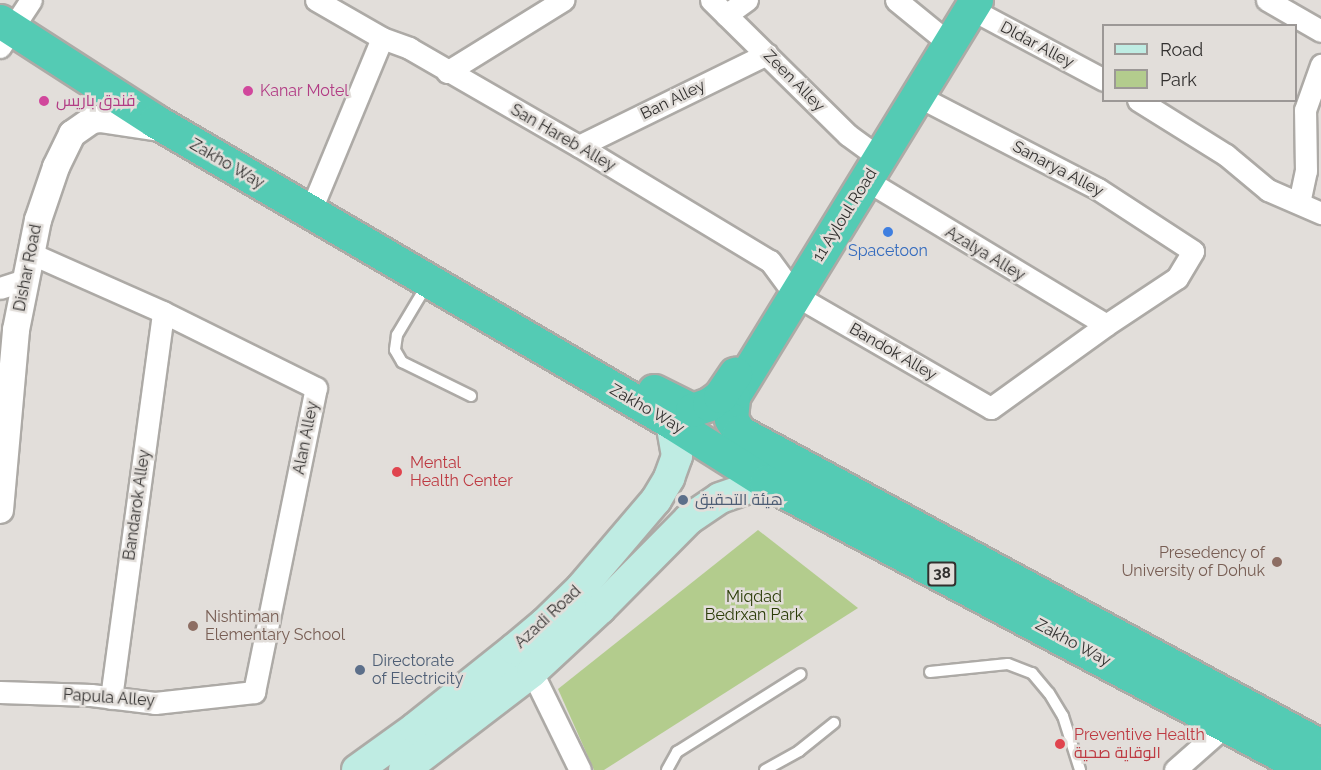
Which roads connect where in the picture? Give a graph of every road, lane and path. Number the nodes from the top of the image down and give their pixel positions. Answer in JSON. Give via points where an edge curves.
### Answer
{"nodes":[{"id":1,"x":32,"y":0,"type":"edge"},
{"id":2,"x":316,"y":0,"type":"edge"},
{"id":3,"x":563,"y":0,"type":"edge"},
{"id":4,"x":747,"y":0,"type":"edge"},
{"id":5,"x":896,"y":0,"type":"edge"},
{"id":6,"x":1267,"y":0,"type":"edge"},
{"id":7,"x":974,"y":5,"type":"edge"},
{"id":8,"x":718,"y":7,"type":"edge"},
{"id":9,"x":1321,"y":31,"type":"edge"},
{"id":10,"x":4,"y":32,"type":"edge"},
{"id":11,"x":382,"y":38,"type":"junction"},
{"id":12,"x":950,"y":44,"type":"junction"},
{"id":13,"x":767,"y":54,"type":"junction"},
{"id":14,"x":1321,"y":65,"type":"edge"},
{"id":15,"x":447,"y":72,"type":"junction"},
{"id":16,"x":1102,"y":79,"type":"edge"},
{"id":17,"x":918,"y":96,"type":"junction"},
{"id":18,"x":1141,"y":102,"type":"edge"},
{"id":19,"x":168,"y":129,"type":"junction"},
{"id":20,"x":579,"y":146,"type":"junction"},
{"id":21,"x":873,"y":169,"type":"junction"},
{"id":22,"x":1299,"y":203,"type":"junction"},
{"id":23,"x":310,"y":212,"type":"junction"},
{"id":24,"x":1321,"y":213,"type":"edge"},
{"id":25,"x":30,"y":254,"type":"junction"},
{"id":26,"x":25,"y":280,"type":"junction"},
{"id":27,"x":429,"y":283,"type":"junction"},
{"id":28,"x":0,"y":288,"type":"edge"},
{"id":29,"x":795,"y":295,"type":"junction"},
{"id":30,"x":163,"y":312,"type":"junction"},
{"id":31,"x":1106,"y":325,"type":"junction"},
{"id":32,"x":764,"y":345,"type":"junction"},
{"id":33,"x":579,"y":369,"type":"junction"},
{"id":34,"x":471,"y":396,"type":"dead end"},
{"id":35,"x":671,"y":422,"type":"junction"},
{"id":36,"x":738,"y":432,"type":"joint"},
{"id":37,"x":766,"y":482,"type":"junction"},
{"id":38,"x":657,"y":500,"type":"junction"},
{"id":39,"x":0,"y":510,"type":"edge"},
{"id":40,"x":689,"y":519,"type":"junction"},
{"id":41,"x":532,"y":672,"type":"junction"},
{"id":42,"x":930,"y":672,"type":"dead end"},
{"id":43,"x":801,"y":674,"type":"dead end"},
{"id":44,"x":0,"y":692,"type":"edge"},
{"id":45,"x":254,"y":692,"type":"joint"},
{"id":46,"x":111,"y":698,"type":"junction"},
{"id":47,"x":834,"y":723,"type":"dead end"},
{"id":48,"x":1227,"y":724,"type":"junction"},
{"id":49,"x":1321,"y":746,"type":"edge"},
{"id":50,"x":1186,"y":766,"type":"edge"},
{"id":51,"x":357,"y":770,"type":"edge"},
{"id":52,"x":404,"y":770,"type":"edge"},
{"id":53,"x":580,"y":770,"type":"edge"},
{"id":54,"x":667,"y":770,"type":"edge"},
{"id":55,"x":765,"y":770,"type":"edge"},
{"id":56,"x":1080,"y":770,"type":"edge"},
{"id":57,"x":1310,"y":770,"type":"edge"}],
"edges":[{"from":1,"to":10,"type":"street"},
{"from":2,"to":11,"type":"street","name":"San Hareb Alley"},
{"from":3,"to":15,"type":"street"},
{"from":4,"to":8,"type":"street"},
{"from":5,"to":12,"type":"street"},
{"from":6,"to":9,"type":"street"},
{"from":7,"to":12,"type":"highway","name":"11 Ayloul Road"},
{"from":7,"to":16,"type":"street","name":"Dldar Alley"},
{"from":8,"to":13,"type":"street","name":"Zeen Alley"},
{"from":10,"to":19,"type":"highway","name":"Zakho Way"},
{"from":11,"to":15,"type":"street","name":"San Hareb Alley","via":[[409,48]]},
{"from":11,"to":23,"type":"street"},
{"from":12,"to":17,"type":"highway","name":"11 Ayloul Road"},
{"from":13,"to":20,"type":"street","name":"Ban Alley"},
{"from":13,"to":21,"type":"street","name":"Zeen Alley","via":[[849,135]]},
{"from":14,"to":22,"type":"street","via":[[1305,110],[1306,171]]},
{"from":15,"to":20,"type":"street","name":"San Hareb Alley"},
{"from":17,"to":21,"type":"highway","name":"11 Ayloul Road"},
{"from":17,"to":31,"type":"street","name":"Sanarya Alley","via":[[1098,189],[1193,251],[1177,278]]},
{"from":18,"to":22,"type":"street","via":[[1226,154],[1268,190]]},
{"from":19,"to":23,"type":"highway","name":"Zakho Way"},
{"from":19,"to":25,"type":"street","name":"Dishar Road","via":[[100,119],[77,128],[46,193]]},
{"from":20,"to":29,"type":"street","name":"San Hareb Alley","via":[[770,261]]},
{"from":21,"to":29,"type":"highway","name":"11 Ayloul Road"},
{"from":21,"to":31,"type":"street","name":"Azalya Alley"},
{"from":22,"to":24,"type":"street"},
{"from":23,"to":27,"type":"highway","name":"Zakho Way"},
{"from":25,"to":26,"type":"street","name":"Dishar Road"},
{"from":25,"to":30,"type":"street","name":"Alan Alley"},
{"from":26,"to":28,"type":"street"},
{"from":26,"to":39,"type":"street","name":"Dishar Road","via":[[13,358]]},
{"from":27,"to":33,"type":"highway","name":"Zakho Way"},
{"from":27,"to":34,"type":"lane","via":[[397,335],[395,350],[402,362]]},
{"from":29,"to":31,"type":"street","name":"Bandok Alley","via":[[990,408]]},
{"from":29,"to":32,"type":"highway","name":"11 Ayloul Road"},
{"from":30,"to":45,"type":"street","name":"Alan Alley","via":[[316,388]]},
{"from":30,"to":46,"type":"street","name":"Bandarok Alley"},
{"from":32,"to":33,"type":"highway","via":[[734,375],[720,396],[692,410],[623,375],[598,368]]},
{"from":32,"to":36,"type":"highway","name":"11 Ayloul Road","via":[[730,404],[730,419]]},
{"from":33,"to":35,"type":"highway","name":"Zakho Way","number":"38"},
{"from":35,"to":37,"type":"highway","name":"Zakho Way","number":"38"},
{"from":35,"to":38,"type":"main road","name":"Azadi Road","via":[[677,456]]},
{"from":36,"to":49,"type":"highway","name":"Zakho Way","number":"38"},
{"from":37,"to":40,"type":"main road","name":"Azadi Road","via":[[720,498]]},
{"from":37,"to":48,"type":"highway","name":"Zakho Way","number":"38"},
{"from":38,"to":40,"type":"main road","via":[[674,499]]},
{"from":38,"to":51,"type":"main road","name":"Azadi Road","via":[[545,623]]},
{"from":40,"to":41,"type":"main road","name":"Azadi Road"},
{"from":41,"to":52,"type":"main road","name":"Azadi Road"},
{"from":41,"to":53,"type":"street"},
{"from":42,"to":56,"type":"lane","via":[[1008,663],[1032,674],[1050,693],[1063,716]]},
{"from":43,"to":54,"type":"lane","via":[[677,752]]},
{"from":44,"to":46,"type":"street","name":"Papula Alley"},
{"from":45,"to":46,"type":"street","name":"Papula Alley","via":[[155,703]]},
{"from":47,"to":55,"type":"lane","via":[[799,751]]},
{"from":48,"to":50,"type":"street"},
{"from":48,"to":57,"type":"highway","name":"Zakho Way","number":"38"}]}
